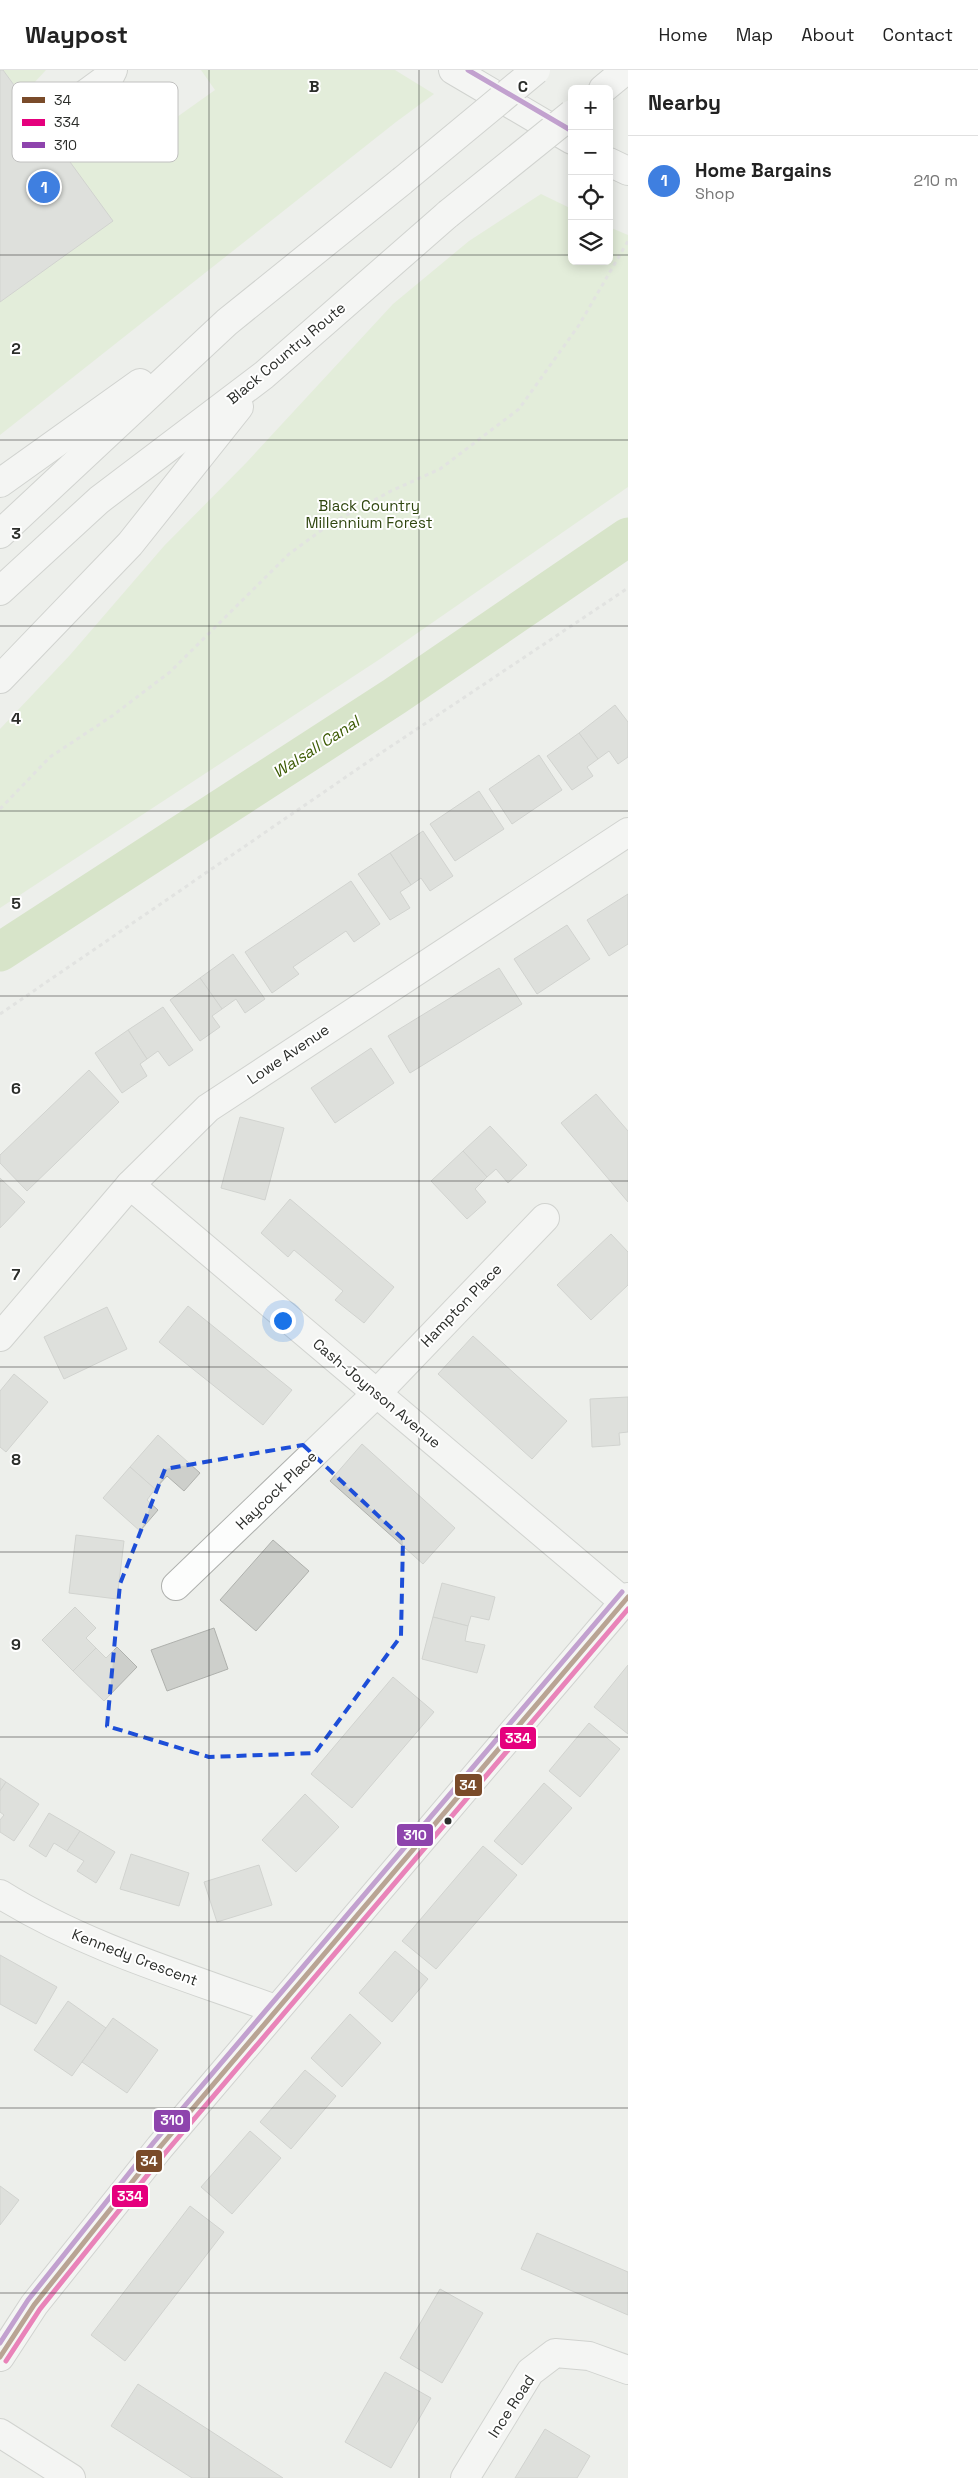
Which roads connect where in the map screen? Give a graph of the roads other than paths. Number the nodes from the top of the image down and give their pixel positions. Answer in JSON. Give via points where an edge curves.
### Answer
{"nodes":[{"id":1,"x":113,"y":70,"type":"edge"},
{"id":2,"x":453,"y":70,"type":"edge"},
{"id":3,"x":536,"y":70,"type":"edge"},
{"id":4,"x":626,"y":70,"type":"edge"},
{"id":5,"x":102,"y":82,"type":"edge"},
{"id":6,"x":608,"y":85,"type":"edge"},
{"id":7,"x":568,"y":117,"type":"edge"},
{"id":8,"x":568,"y":138,"type":"edge"},
{"id":9,"x":613,"y":164,"type":"edge"},
{"id":10,"x":628,"y":171,"type":"edge"},
{"id":11,"x":227,"y":322,"type":"junction"},
{"id":12,"x":264,"y":375,"type":"junction"},
{"id":13,"x":0,"y":483,"type":"edge"},
{"id":14,"x":0,"y":534,"type":"edge"},
{"id":15,"x":0,"y":591,"type":"edge"},
{"id":16,"x":0,"y":679,"type":"edge"},
{"id":17,"x":628,"y":832,"type":"edge"},
{"id":18,"x":130,"y":1185,"type":"junction"},
{"id":19,"x":545,"y":1218,"type":"dead end"},
{"id":20,"x":0,"y":1337,"type":"edge"},
{"id":21,"x":377,"y":1393,"type":"junction"},
{"id":22,"x":176,"y":1586,"type":"dead end"},
{"id":23,"x":626,"y":1600,"type":"edge"},
{"id":24,"x":0,"y":1894,"type":"edge"},
{"id":25,"x":276,"y":2010,"type":"junction"},
{"id":26,"x":0,"y":2357,"type":"edge"},
{"id":27,"x":628,"y":2370,"type":"edge"},
{"id":28,"x":0,"y":2433,"type":"edge"},
{"id":29,"x":71,"y":2478,"type":"edge"},
{"id":30,"x":465,"y":2478,"type":"edge"}],
"edges":[{"from":1,"to":5,"type":"main road"},
{"from":2,"to":8,"type":"main road"},
{"from":3,"to":11,"type":"main road","bridge":true},
{"from":4,"to":6,"type":"main road"},
{"from":7,"to":12,"type":"main road","name":"Black Country Route","bridge":true,"via":[[448,214]]},
{"from":9,"to":10,"type":"main road"},
{"from":11,"to":13,"type":"main road"},
{"from":11,"to":14,"type":"main road"},
{"from":12,"to":15,"type":"main road","name":"Black Country Route","via":[[99,500]]},
{"from":12,"to":16,"type":"main road","via":[[130,544]]},
{"from":17,"to":18,"type":"main road","name":"Lowe Avenue","via":[[208,1108]]},
{"from":18,"to":20,"type":"main road","name":"Lowe Avenue"},
{"from":18,"to":21,"type":"main road","name":"Cash-Joynson Avenue"},
{"from":19,"to":21,"type":"main road","name":"Hampton Place"},
{"from":21,"to":22,"type":"main road","name":"Haycock Place"},
{"from":21,"to":23,"type":"main road","name":"Cash-Joynson Avenue"},
{"from":23,"to":25,"type":"main road"},
{"from":24,"to":25,"type":"main road","name":"Kennedy Crescent","via":[[28,1912],[91,1942]]},
{"from":25,"to":26,"type":"main road","via":[[88,2237],[34,2305]]},
{"from":27,"to":30,"type":"main road","name":"Ince Road","via":[[589,2356],[555,2353],[530,2372]]},
{"from":28,"to":29,"type":"main road"}]}
